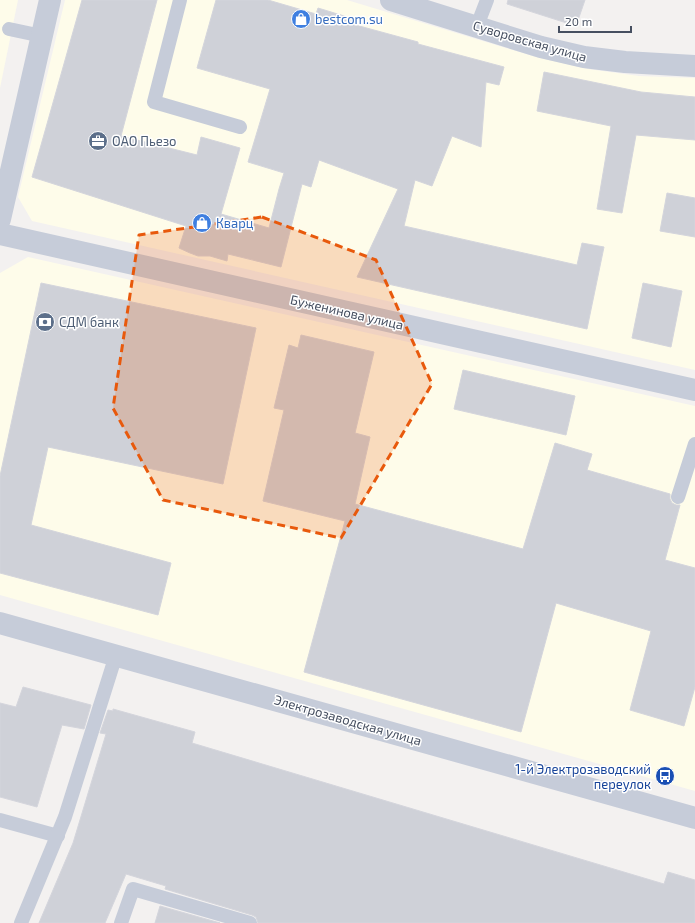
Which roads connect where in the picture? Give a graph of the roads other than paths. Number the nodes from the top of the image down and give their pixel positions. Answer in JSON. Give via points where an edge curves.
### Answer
{"nodes":[{"id":1,"x":50,"y":0,"type":"edge"},
{"id":2,"x":180,"y":0,"type":"edge"},
{"id":3,"x":391,"y":0,"type":"edge"},
{"id":4,"x":487,"y":0,"type":"edge"},
{"id":5,"x":477,"y":26,"type":"junction"},
{"id":6,"x":10,"y":29,"type":"dead end"},
{"id":7,"x":42,"y":36,"type":"junction"},
{"id":8,"x":695,"y":66,"type":"edge"},
{"id":9,"x":240,"y":127,"type":"dead end"},
{"id":10,"x":5,"y":178,"type":"edge"},
{"id":11,"x":0,"y":219,"type":"edge"},
{"id":12,"x":0,"y":234,"type":"edge"},
{"id":13,"x":695,"y":390,"type":"edge"},
{"id":14,"x":695,"y":444,"type":"edge"},
{"id":15,"x":678,"y":497,"type":"dead end"},
{"id":16,"x":0,"y":623,"type":"edge"},
{"id":17,"x":116,"y":655,"type":"junction"},
{"id":18,"x":694,"y":815,"type":"edge"},
{"id":19,"x":0,"y":820,"type":"edge"},
{"id":20,"x":58,"y":836,"type":"junction"},
{"id":21,"x":21,"y":923,"type":"edge"},
{"id":22,"x":121,"y":923,"type":"edge"},
{"id":23,"x":250,"y":923,"type":"edge"}],
"edges":[{"from":1,"to":7,"type":"street"},
{"from":2,"to":9,"type":"lane","via":[[154,102]]},
{"from":3,"to":5,"type":"street","name":"Суворовская улица"},
{"from":4,"to":5,"type":"lane"},
{"from":5,"to":8,"type":"street","name":"Суворовская улица","via":[[584,58]]},
{"from":6,"to":7,"type":"lane"},
{"from":7,"to":10,"type":"street"},
{"from":10,"to":11,"type":"street"},
{"from":12,"to":13,"type":"street","name":"Буженинова улица"},
{"from":14,"to":15,"type":"lane"},
{"from":16,"to":17,"type":"street","name":"Электрозаводская улица"},
{"from":17,"to":18,"type":"street","name":"Электрозаводская улица"},
{"from":17,"to":20,"type":"lane"},
{"from":19,"to":20,"type":"lane"},
{"from":20,"to":21,"type":"lane"},
{"from":22,"to":23,"type":"lane","via":[[133,889]]}]}
